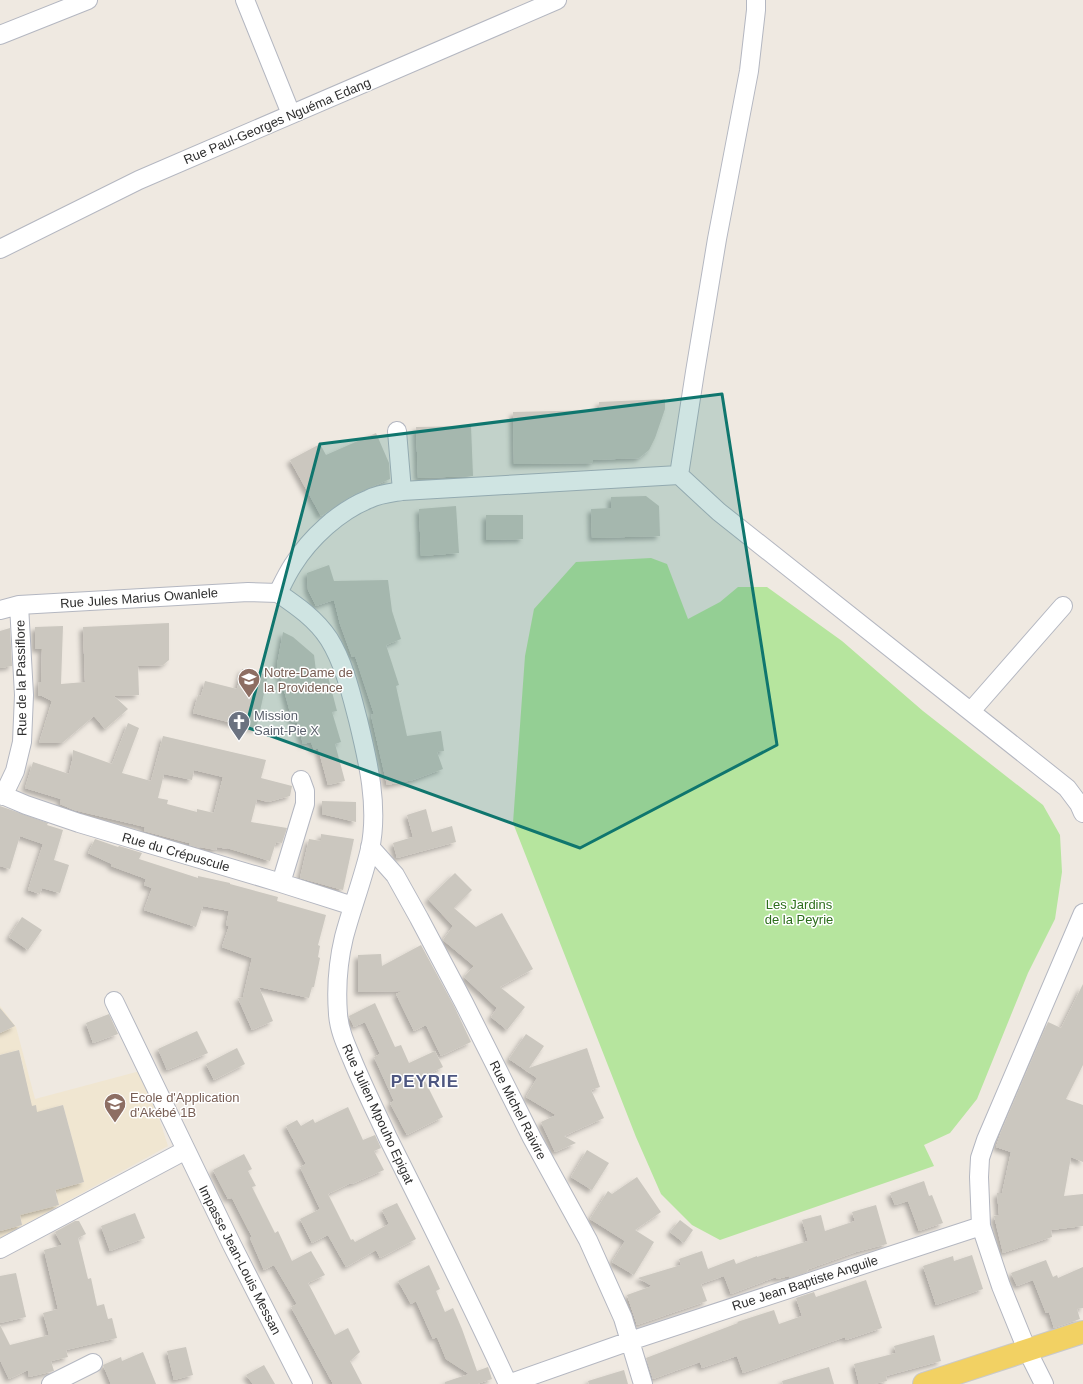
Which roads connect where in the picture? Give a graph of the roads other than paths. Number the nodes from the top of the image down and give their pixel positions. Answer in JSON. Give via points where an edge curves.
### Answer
{"nodes":[{"id":1,"x":88,"y":0,"type":"edge"},
{"id":2,"x":245,"y":0,"type":"edge"},
{"id":3,"x":557,"y":0,"type":"edge"},
{"id":4,"x":756,"y":0,"type":"edge"},
{"id":5,"x":0,"y":35,"type":"edge"},
{"id":6,"x":291,"y":114,"type":"junction"},
{"id":7,"x":0,"y":249,"type":"edge"},
{"id":8,"x":397,"y":431,"type":"dead end"},
{"id":9,"x":679,"y":475,"type":"junction"},
{"id":10,"x":402,"y":491,"type":"junction"},
{"id":11,"x":278,"y":592,"type":"junction"},
{"id":12,"x":19,"y":605,"type":"junction"},
{"id":13,"x":1063,"y":606,"type":"dead end"},
{"id":14,"x":0,"y":610,"type":"edge"},
{"id":15,"x":971,"y":711,"type":"junction"},
{"id":16,"x":301,"y":780,"type":"dead end"},
{"id":17,"x":2,"y":795,"type":"edge"},
{"id":18,"x":1083,"y":813,"type":"edge"},
{"id":19,"x":370,"y":847,"type":"junction"},
{"id":20,"x":281,"y":882,"type":"junction"},
{"id":21,"x":353,"y":906,"type":"junction"},
{"id":22,"x":1083,"y":913,"type":"edge"},
{"id":23,"x":114,"y":1001,"type":"dead end"},
{"id":24,"x":182,"y":1143,"type":"junction"},
{"id":25,"x":981,"y":1226,"type":"junction"},
{"id":26,"x":0,"y":1248,"type":"edge"},
{"id":27,"x":1083,"y":1332,"type":"edge"},
{"id":28,"x":630,"y":1341,"type":"junction"},
{"id":29,"x":1027,"y":1350,"type":"junction"},
{"id":30,"x":93,"y":1363,"type":"dead end"},
{"id":31,"x":51,"y":1384,"type":"edge"},
{"id":32,"x":303,"y":1384,"type":"edge"},
{"id":33,"x":508,"y":1384,"type":"edge"},
{"id":34,"x":643,"y":1384,"type":"edge"},
{"id":35,"x":924,"y":1384,"type":"edge"},
{"id":36,"x":1044,"y":1384,"type":"edge"}],
"edges":[{"from":1,"to":5,"type":"street"},
{"from":2,"to":6,"type":"street"},
{"from":3,"to":6,"type":"street","name":"Rue Paul-Georges Nguéma Edang"},
{"from":4,"to":9,"type":"street","via":[[749,71],[717,239]]},
{"from":6,"to":7,"type":"street","name":"Rue Paul-Georges Nguéma Edang","via":[[139,180]]},
{"from":8,"to":10,"type":"street"},
{"from":9,"to":10,"type":"street"},
{"from":9,"to":15,"type":"street","via":[[719,512]]},
{"from":10,"to":11,"type":"street","via":[[368,499],[332,521],[311,541],[292,565]]},
{"from":11,"to":12,"type":"street","name":"Rue Jules Marius Owanlele"},
{"from":11,"to":19,"type":"street","name":"Rue Julien Mpouho Epigat","via":[[314,620],[329,638],[346,676],[370,774]]},
{"from":12,"to":14,"type":"street","name":"Rue Jules Marius Owanlele"},
{"from":12,"to":17,"type":"street","name":"Rue de la Passiflore","via":[[24,695],[22,742],[15,771]]},
{"from":13,"to":15,"type":"street"},
{"from":15,"to":18,"type":"street","via":[[1067,788]]},
{"from":16,"to":20,"type":"street","via":[[305,791],[305,804]]},
{"from":17,"to":20,"type":"street","name":"Rue du Crépuscule","via":[[26,806],[78,823]]},
{"from":19,"to":21,"type":"street","name":"Rue Julien Mpouho Epigat"},
{"from":19,"to":28,"type":"street","name":"Rue Michel Raivire","via":[[395,875],[456,989],[532,1138],[588,1240],[623,1318]]},
{"from":20,"to":21,"type":"street","name":"Rue du Crépuscule"},
{"from":21,"to":33,"type":"street","name":"Rue Julien Mpouho Epigat","via":[[344,938],[336,991],[338,1018],[344,1042]]},
{"from":22,"to":25,"type":"street","via":[[980,1158]]},
{"from":23,"to":24,"type":"street","name":"Impasse Jean-Louis Messan"},
{"from":24,"to":26,"type":"street"},
{"from":24,"to":32,"type":"street","name":"Impasse Jean-Louis Messan"},
{"from":25,"to":28,"type":"street","name":"Rue Jean Baptiste Anguile"},
{"from":25,"to":29,"type":"street","via":[[1000,1286]]},
{"from":27,"to":29,"type":"main road"},
{"from":28,"to":33,"type":"street","name":"Rue Jean Baptiste Anguile"},
{"from":28,"to":34,"type":"street","name":"Rue Michel Raivire"},
{"from":29,"to":35,"type":"main road"},
{"from":29,"to":36,"type":"street"},
{"from":30,"to":31,"type":"street"}]}
